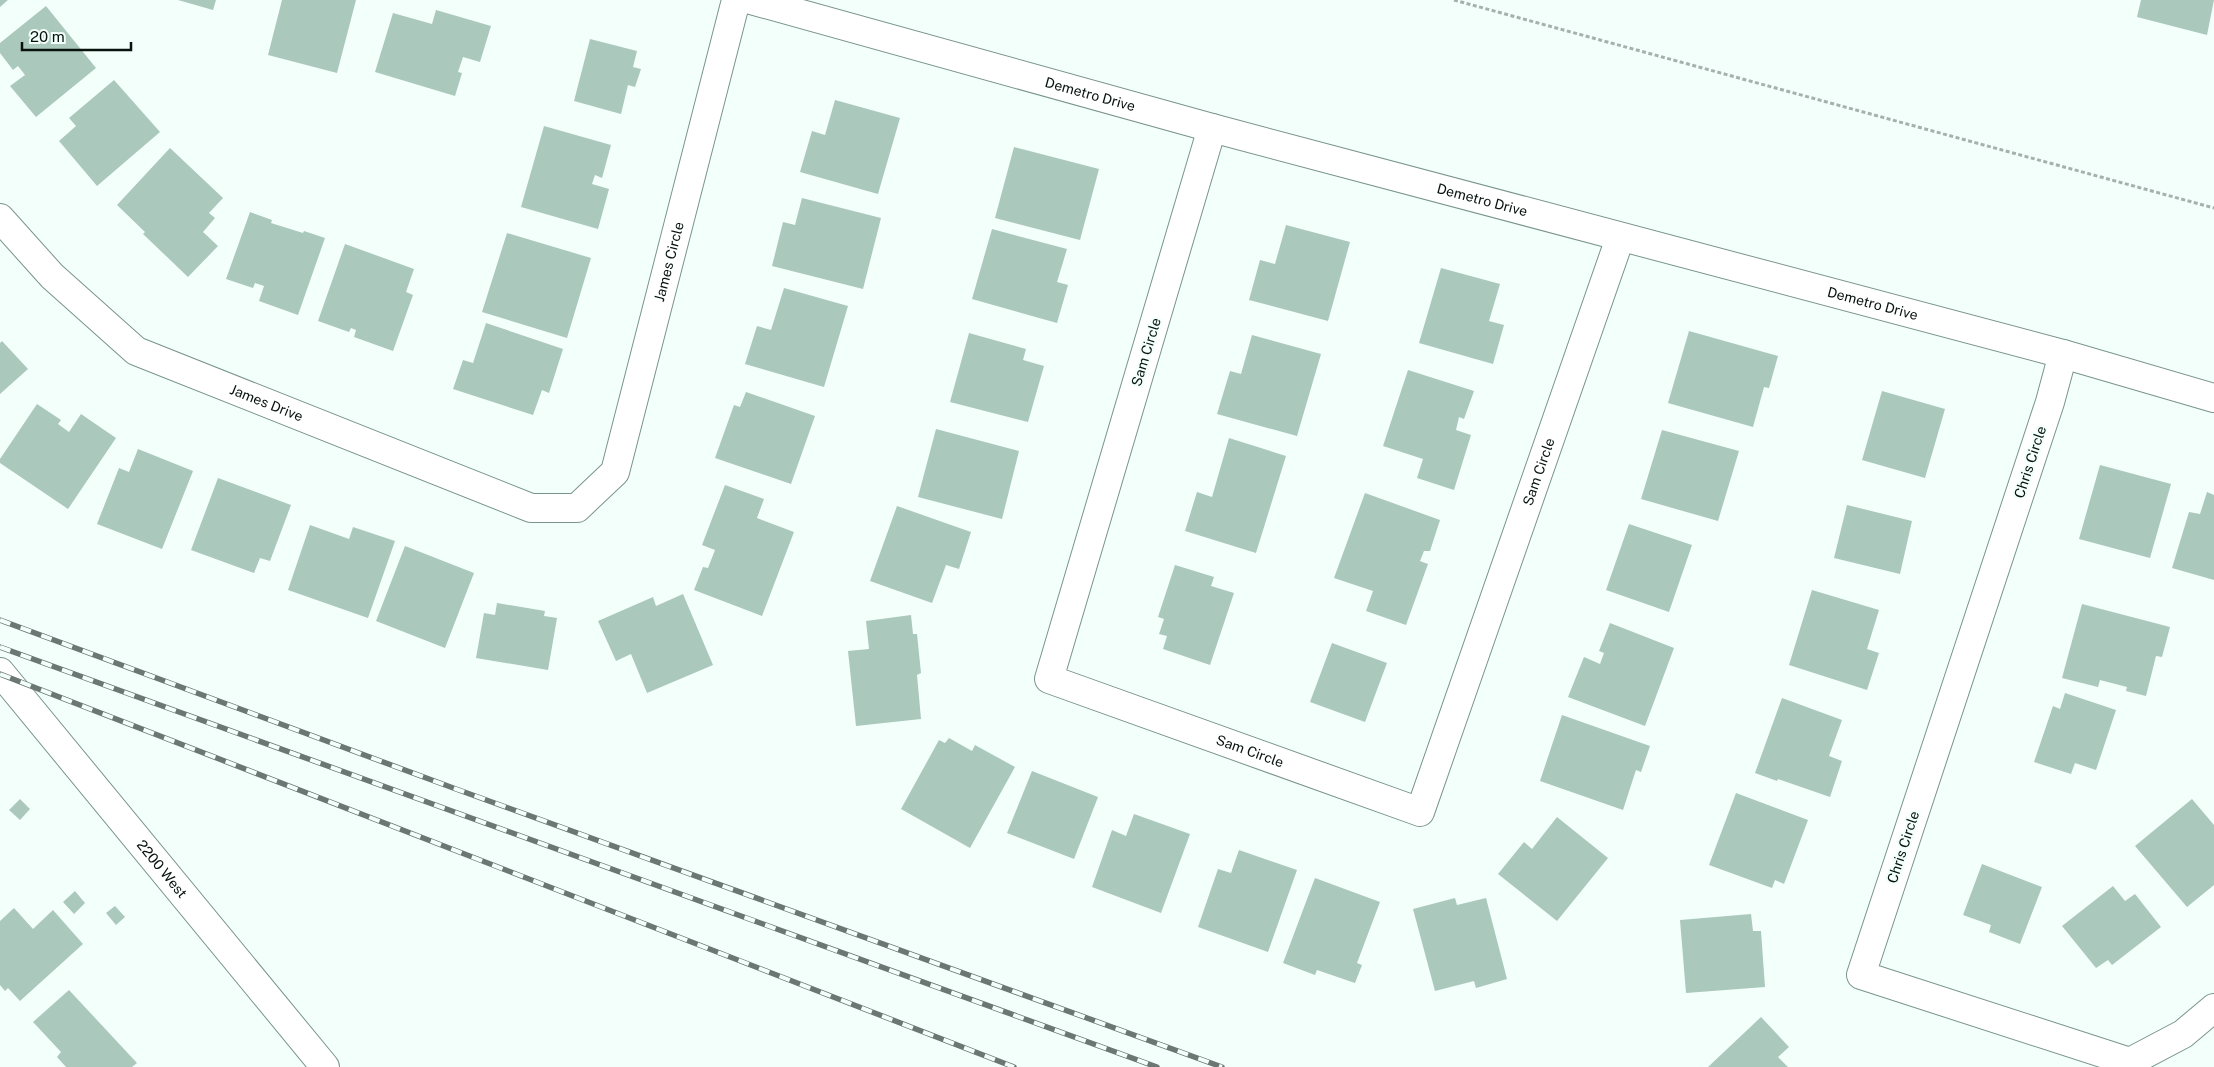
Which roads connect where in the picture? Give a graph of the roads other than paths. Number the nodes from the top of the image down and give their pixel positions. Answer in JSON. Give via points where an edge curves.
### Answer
{"nodes":[{"id":1,"x":736,"y":0,"type":"edge"},
{"id":2,"x":751,"y":0,"type":"edge"},
{"id":3,"x":1212,"y":128,"type":"junction"},
{"id":4,"x":0,"y":218,"type":"edge"},
{"id":5,"x":1620,"y":238,"type":"junction"},
{"id":6,"x":2063,"y":354,"type":"junction"},
{"id":7,"x":2214,"y":398,"type":"edge"},
{"id":8,"x":577,"y":508,"type":"joint"},
{"id":9,"x":0,"y":672,"type":"edge"},
{"id":10,"x":2214,"y":1008,"type":"edge"},
{"id":11,"x":325,"y":1067,"type":"edge"}],
"edges":[{"from":1,"to":8,"type":"street","name":"James Circle","via":[[615,472]]},
{"from":2,"to":3,"type":"street","name":"Demetro Drive"},
{"from":3,"to":5,"type":"street","name":"Demetro Drive"},
{"from":3,"to":5,"type":"street","name":"Sam Circle","via":[[1049,679],[1420,812]]},
{"from":4,"to":8,"type":"street","name":"James Drive","via":[[52,276],[136,351],[531,508]]},
{"from":5,"to":6,"type":"street","name":"Demetro Drive"},
{"from":6,"to":7,"type":"street","name":"Demetro Drive"},
{"from":6,"to":10,"type":"street","name":"Chris Circle","via":[[2050,402],[1861,974],[2130,1062],[2184,1034]]},
{"from":9,"to":11,"type":"street","name":"2200 West"}]}
